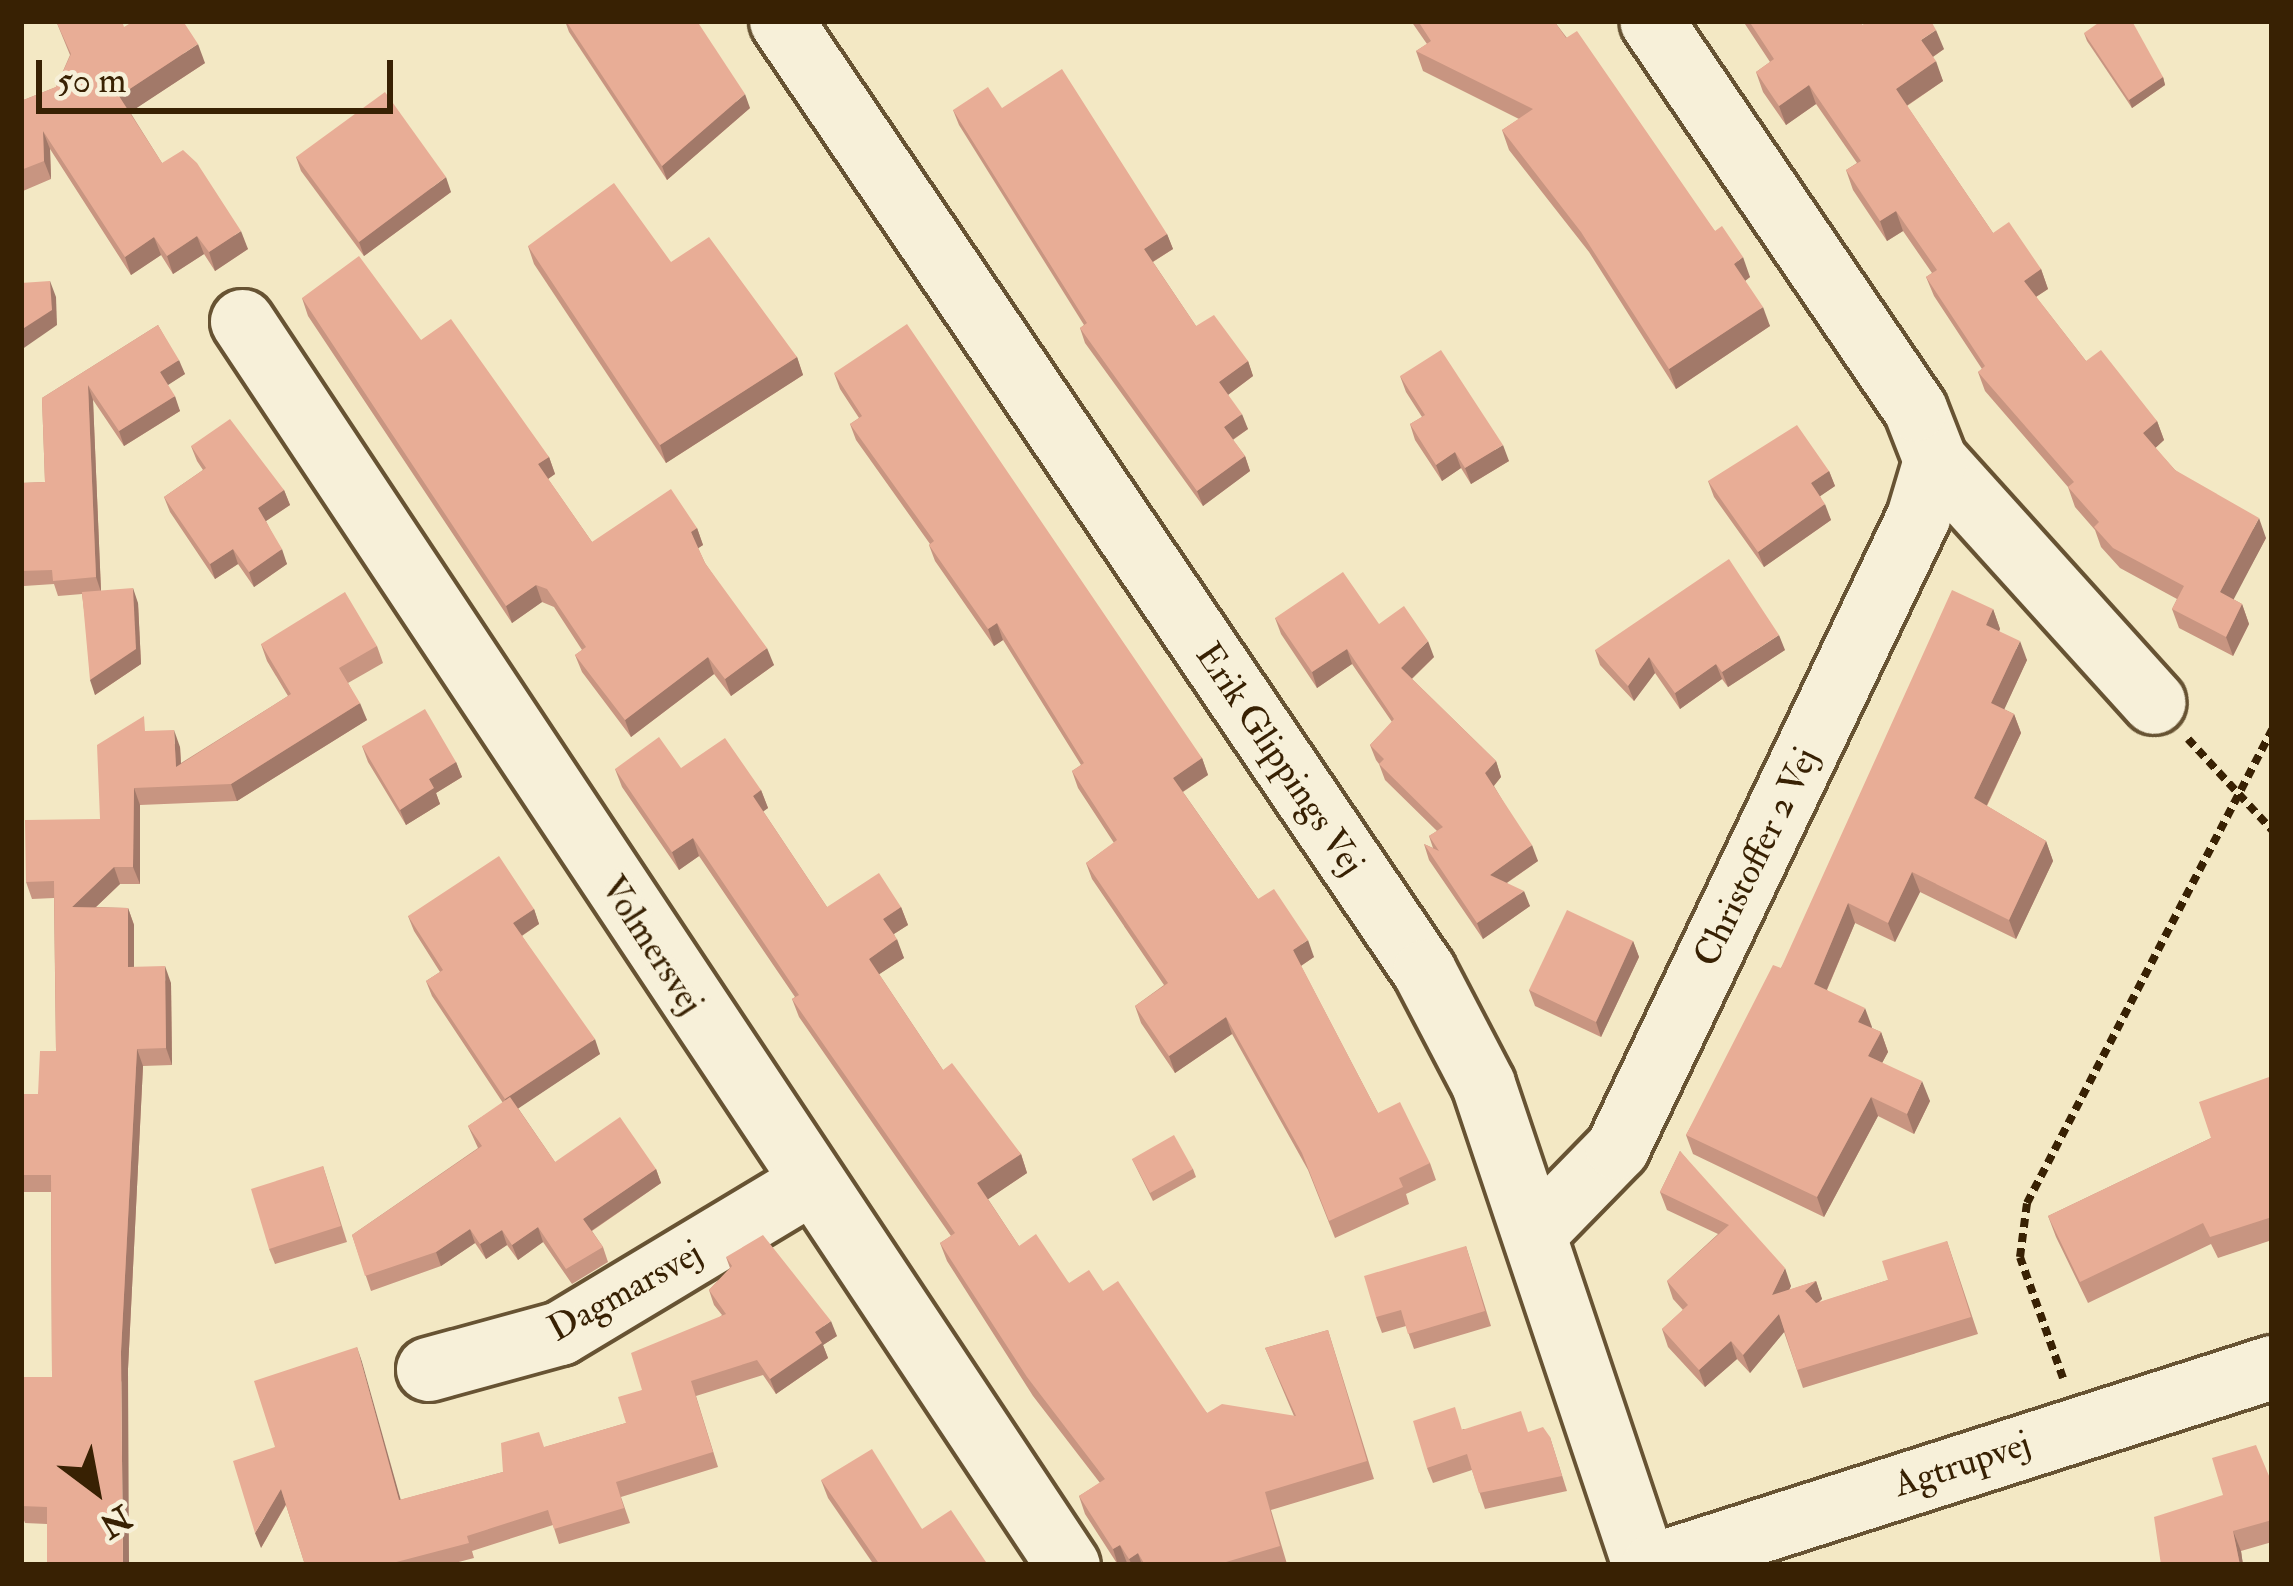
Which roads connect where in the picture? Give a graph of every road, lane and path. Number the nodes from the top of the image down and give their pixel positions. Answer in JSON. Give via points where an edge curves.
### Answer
{"nodes":[{"id":1,"x":781,"y":21,"type":"edge"},
{"id":2,"x":1651,"y":21,"type":"edge"},
{"id":3,"x":242,"y":321,"type":"dead end"},
{"id":4,"x":1935,"y":460,"type":"junction"},
{"id":5,"x":2155,"y":702,"type":"joint"},
{"id":6,"x":2272,"y":730,"type":"edge"},
{"id":7,"x":2239,"y":795,"type":"junction"},
{"id":8,"x":2272,"y":830,"type":"edge"},
{"id":9,"x":809,"y":1183,"type":"junction"},
{"id":10,"x":1537,"y":1230,"type":"junction"},
{"id":11,"x":2272,"y":1367,"type":"edge"},
{"id":12,"x":428,"y":1369,"type":"dead end"},
{"id":13,"x":2080,"y":1425,"type":"junction"},
{"id":14,"x":1788,"y":1544,"type":"edge"},
{"id":15,"x":1068,"y":1565,"type":"edge"},
{"id":16,"x":1644,"y":1565,"type":"edge"},
{"id":17,"x":1653,"y":1565,"type":"edge"}],
"edges":[{"from":1,"to":10,"type":"street","name":"Erik Glippings Vej","via":[[1424,971],[1484,1084]]},
{"from":2,"to":4,"type":"street","via":[[1916,409]]},
{"from":3,"to":9,"type":"street","name":"Volmersvej"},
{"from":4,"to":5,"type":"street"},
{"from":4,"to":10,"type":"street","name":"Christoffer 2 Vej","via":[[1918,517],[1616,1148]]},
{"from":5,"to":7,"type":"path"},
{"from":6,"to":7,"type":"path"},
{"from":7,"to":8,"type":"path"},
{"from":7,"to":13,"type":"path","via":[[2027,1203],[2020,1257]]},
{"from":9,"to":12,"type":"street","name":"Dagmarsvej","via":[[560,1333]]},
{"from":9,"to":15,"type":"street","name":"Volmersvej"},
{"from":10,"to":16,"type":"street","name":"Erik Glippings Vej"},
{"from":11,"to":13,"type":"street","name":"Agtrupvej"},
{"from":13,"to":14,"type":"street","name":"Agtrupvej"},
{"from":14,"to":17,"type":"street","name":"Agtrupvej"}]}
